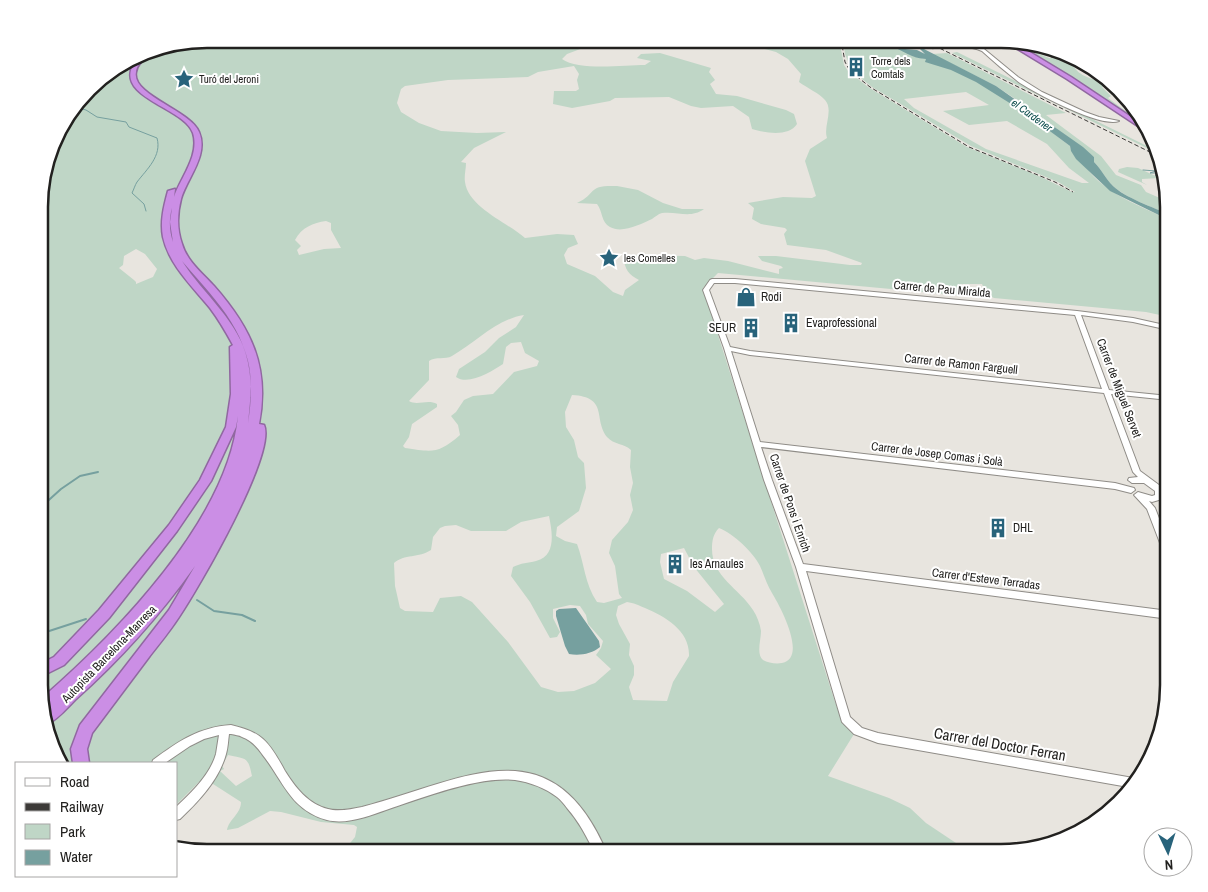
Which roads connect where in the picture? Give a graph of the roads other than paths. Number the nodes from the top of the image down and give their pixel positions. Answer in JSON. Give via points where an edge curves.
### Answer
{"nodes":[{"id":1,"x":984,"y":48,"type":"edge"},
{"id":2,"x":1021,"y":49,"type":"edge"},
{"id":3,"x":1022,"y":49,"type":"edge"},
{"id":4,"x":135,"y":65,"type":"edge"},
{"id":5,"x":128,"y":69,"type":"edge"},
{"id":6,"x":1103,"y":100,"type":"junction"},
{"id":7,"x":1108,"y":119,"type":"junction"},
{"id":8,"x":1137,"y":123,"type":"edge"},
{"id":9,"x":1137,"y":124,"type":"edge"},
{"id":10,"x":1140,"y":128,"type":"edge"},
{"id":11,"x":712,"y":281,"type":"joint"},
{"id":12,"x":1077,"y":314,"type":"junction"},
{"id":13,"x":1160,"y":326,"type":"edge"},
{"id":14,"x":235,"y":340,"type":"junction"},
{"id":15,"x":727,"y":348,"type":"junction"},
{"id":16,"x":750,"y":353,"type":"junction"},
{"id":17,"x":254,"y":358,"type":"junction"},
{"id":18,"x":732,"y":364,"type":"junction"},
{"id":19,"x":1106,"y":390,"type":"junction"},
{"id":20,"x":1160,"y":397,"type":"edge"},
{"id":21,"x":757,"y":444,"type":"junction"},
{"id":22,"x":1137,"y":472,"type":"junction"},
{"id":23,"x":1153,"y":484,"type":"junction"},
{"id":24,"x":1132,"y":488,"type":"junction"},
{"id":25,"x":1160,"y":488,"type":"edge"},
{"id":26,"x":1160,"y":497,"type":"edge"},
{"id":27,"x":1154,"y":501,"type":"junction"},
{"id":28,"x":1160,"y":523,"type":"edge"},
{"id":29,"x":800,"y":567,"type":"junction"},
{"id":30,"x":1160,"y":614,"type":"edge"},
{"id":31,"x":48,"y":667,"type":"edge"},
{"id":32,"x":49,"y":702,"type":"edge"},
{"id":33,"x":51,"y":714,"type":"edge"},
{"id":34,"x":225,"y":730,"type":"junction"},
{"id":35,"x":858,"y":731,"type":"joint"},
{"id":36,"x":81,"y":762,"type":"edge"},
{"id":37,"x":158,"y":762,"type":"edge"},
{"id":38,"x":1128,"y":782,"type":"edge"},
{"id":39,"x":178,"y":813,"type":"edge"},
{"id":40,"x":597,"y":844,"type":"edge"}],
"edges":[{"from":1,"to":7,"type":"street","via":[[1024,83],[1092,116]]},
{"from":2,"to":6,"type":"highway"},
{"from":3,"to":8,"type":"highway","via":[[1086,86]]},
{"from":4,"to":17,"type":"highway","name":"Autopista Barcelona-Manresa","via":[[134,84],[189,121],[199,139],[195,161],[177,201],[174,220],[177,245],[183,257],[234,317]]},
{"from":5,"to":14,"type":"highway","name":"Autopista Barcelona-Manresa","via":[[127,82],[139,95],[185,124],[192,136],[192,151],[169,202],[168,246],[178,264],[222,317]]},
{"from":6,"to":7,"type":"highway","via":[[1114,111]]},
{"from":6,"to":9,"type":"highway"},
{"from":7,"to":10,"type":"highway"},
{"from":11,"to":12,"type":"street","name":"Carrer de Pau Miralda"},
{"from":11,"to":15,"type":"street","name":"Carrer de Pons i Enrich","via":[[706,290]]},
{"from":12,"to":13,"type":"street","name":"Carrer de Pau Miralda"},
{"from":12,"to":19,"type":"street","name":"Carrer de Miguel Servet"},
{"from":14,"to":31,"type":"highway","via":[[236,394],[232,427],[205,481],[173,528],[104,614]]},
{"from":14,"to":32,"type":"highway","name":"Autopista Barcelona-Manresa","via":[[243,360],[246,403],[231,467],[214,502],[198,532],[152,595],[95,658]]},
{"from":15,"to":16,"type":"street","name":"Carrer de Ramon Farguell"},
{"from":15,"to":18,"type":"street","name":"Carrer de Pons i Enrich"},
{"from":16,"to":18,"type":"street","via":[[735,358]]},
{"from":16,"to":19,"type":"street","name":"Carrer de Ramon Farguell"},
{"from":17,"to":33,"type":"highway","name":"Autopista Barcelona-Manresa","via":[[258,393],[252,434],[240,474],[220,515],[176,582],[138,628]]},
{"from":17,"to":36,"type":"highway","via":[[259,366],[263,391],[259,439],[249,475],[232,515],[174,614],[85,730],[79,749]]},
{"from":18,"to":21,"type":"street","name":"Carrer de Pons i Enrich"},
{"from":19,"to":20,"type":"street","name":"Carrer de Ramon Farguell"},
{"from":19,"to":22,"type":"street","name":"Carrer de Miguel Servet"},
{"from":21,"to":24,"type":"street","name":"Carrer de Josep Comas i Solà"},
{"from":21,"to":29,"type":"street","name":"Carrer de Pons i Enrich"},
{"from":22,"to":23,"type":"street"},
{"from":22,"to":24,"type":"street"},
{"from":23,"to":24,"type":"street","name":"Carrer de Josep Comas i Solà","via":[[1140,480]]},
{"from":23,"to":25,"type":"street"},
{"from":23,"to":27,"type":"street","via":[[1160,491]]},
{"from":24,"to":27,"type":"street"},
{"from":26,"to":27,"type":"street"},
{"from":27,"to":28,"type":"street"},
{"from":29,"to":30,"type":"street","name":"Carrer d'Esteve Terradas"},
{"from":29,"to":35,"type":"street","name":"Carrer de Pons i Enrich","via":[[846,719]]},
{"from":34,"to":37,"type":"street","via":[[200,736]]},
{"from":34,"to":39,"type":"street","via":[[221,755],[214,770]]},
{"from":34,"to":40,"type":"street","via":[[246,732],[257,738],[304,804],[327,815],[356,815],[472,778],[500,774],[527,777],[554,788],[577,808]]},
{"from":35,"to":38,"type":"street","name":"Carrer del Doctor Ferran","via":[[878,738]]}]}
